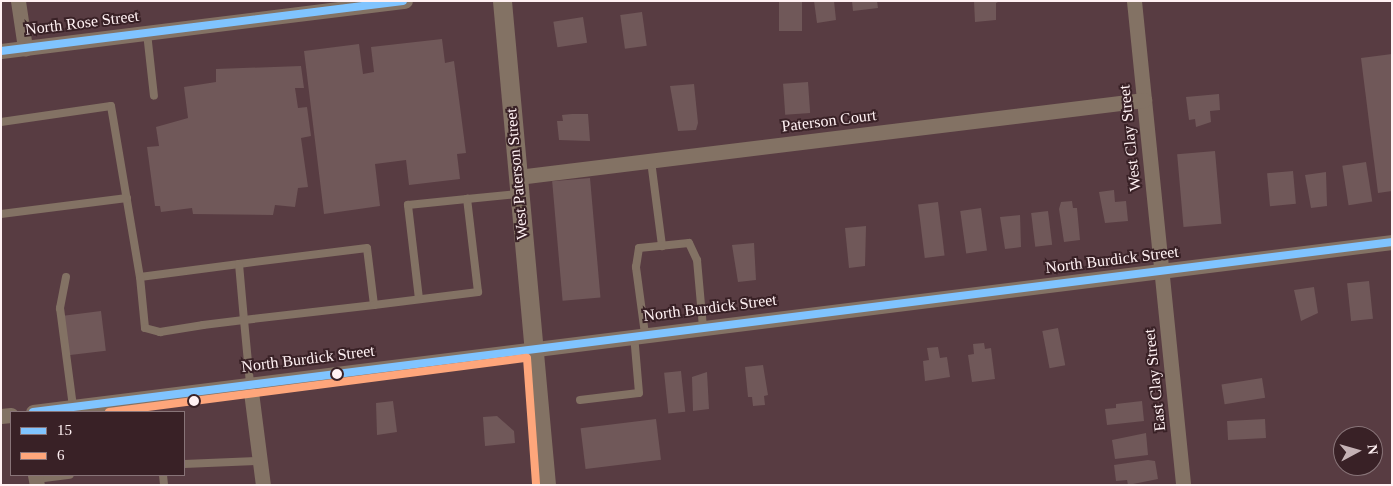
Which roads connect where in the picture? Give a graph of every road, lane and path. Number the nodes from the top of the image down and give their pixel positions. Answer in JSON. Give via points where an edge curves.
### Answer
{"nodes":[{"id":1,"x":18,"y":1,"type":"edge"},
{"id":2,"x":405,"y":1,"type":"edge"},
{"id":3,"x":502,"y":1,"type":"edge"},
{"id":4,"x":1134,"y":1,"type":"edge"},
{"id":5,"x":147,"y":33,"type":"junction"},
{"id":6,"x":25,"y":48,"type":"junction"},
{"id":7,"x":1,"y":51,"type":"edge"},
{"id":8,"x":154,"y":96,"type":"dead end"},
{"id":9,"x":1144,"y":100,"type":"junction"},
{"id":10,"x":1,"y":122,"type":"edge"},
{"id":11,"x":651,"y":161,"type":"junction"},
{"id":12,"x":517,"y":186,"type":"junction"},
{"id":13,"x":127,"y":198,"type":"junction"},
{"id":14,"x":466,"y":199,"type":"junction"},
{"id":15,"x":1,"y":214,"type":"edge"},
{"id":16,"x":1392,"y":242,"type":"edge"},
{"id":17,"x":662,"y":246,"type":"junction"},
{"id":18,"x":239,"y":264,"type":"junction"},
{"id":19,"x":1162,"y":272,"type":"junction"},
{"id":20,"x":66,"y":277,"type":"dead end"},
{"id":21,"x":140,"y":277,"type":"junction"},
{"id":22,"x":419,"y":299,"type":"junction"},
{"id":23,"x":374,"y":305,"type":"junction"},
{"id":24,"x":244,"y":320,"type":"junction"},
{"id":25,"x":703,"y":327,"type":"junction"},
{"id":26,"x":639,"y":334,"type":"junction"},
{"id":27,"x":536,"y":347,"type":"junction"},
{"id":28,"x":250,"y":384,"type":"junction"},
{"id":29,"x":580,"y":400,"type":"dead end"},
{"id":30,"x":73,"y":407,"type":"junction"},
{"id":31,"x":41,"y":411,"type":"edge"},
{"id":32,"x":260,"y":461,"type":"junction"},
{"id":33,"x":185,"y":464,"type":"edge"},
{"id":34,"x":63,"y":476,"type":"edge"},
{"id":35,"x":36,"y":480,"type":"edge"},
{"id":36,"x":264,"y":485,"type":"edge"},
{"id":37,"x":546,"y":485,"type":"edge"},
{"id":38,"x":1183,"y":485,"type":"edge"}],
"edges":[{"from":1,"to":6,"type":"street"},
{"from":2,"to":5,"type":"street","name":"North Rose Street"},
{"from":3,"to":12,"type":"street","name":"West Paterson Street"},
{"from":4,"to":9,"type":"street","name":"West Clay Street"},
{"from":5,"to":6,"type":"street","name":"North Rose Street"},
{"from":5,"to":8,"type":"lane"},
{"from":6,"to":7,"type":"street","name":"North Rose Street"},
{"from":9,"to":11,"type":"street","name":"Paterson Court"},
{"from":9,"to":19,"type":"street","name":"West Clay Street"},
{"from":10,"to":13,"type":"lane","via":[[112,106]]},
{"from":11,"to":12,"type":"street","name":"Paterson Court"},
{"from":11,"to":17,"type":"lane"},
{"from":12,"to":14,"type":"lane"},
{"from":12,"to":27,"type":"street","name":"West Paterson Street"},
{"from":13,"to":15,"type":"lane"},
{"from":13,"to":21,"type":"lane"},
{"from":14,"to":22,"type":"lane","via":[[408,206]]},
{"from":14,"to":22,"type":"lane","via":[[478,292]]},
{"from":16,"to":19,"type":"street","name":"North Burdick Street"},
{"from":17,"to":25,"type":"lane","via":[[689,243],[697,260]]},
{"from":17,"to":26,"type":"lane","via":[[639,248],[637,252]]},
{"from":18,"to":21,"type":"lane"},
{"from":18,"to":23,"type":"lane","via":[[367,248]]},
{"from":18,"to":24,"type":"lane"},
{"from":19,"to":25,"type":"street","name":"North Burdick Street"},
{"from":19,"to":38,"type":"street","name":"East Clay Street"},
{"from":20,"to":30,"type":"lane","via":[[60,308]]},
{"from":21,"to":24,"type":"lane","via":[[141,318],[150,332]]},
{"from":22,"to":23,"type":"lane"},
{"from":23,"to":24,"type":"lane"},
{"from":24,"to":28,"type":"lane"},
{"from":25,"to":26,"type":"street","name":"North Burdick Street"},
{"from":26,"to":27,"type":"street","name":"North Burdick Street"},
{"from":26,"to":29,"type":"lane","via":[[639,393]]},
{"from":27,"to":28,"type":"street","name":"North Burdick Street"},
{"from":27,"to":37,"type":"street","name":"West Paterson Street"},
{"from":28,"to":30,"type":"street","name":"North Burdick Street"},
{"from":28,"to":32,"type":"street"},
{"from":30,"to":31,"type":"street","name":"North Burdick Street"},
{"from":32,"to":33,"type":"lane"},
{"from":32,"to":36,"type":"street"},
{"from":34,"to":35,"type":"lane"}]}
